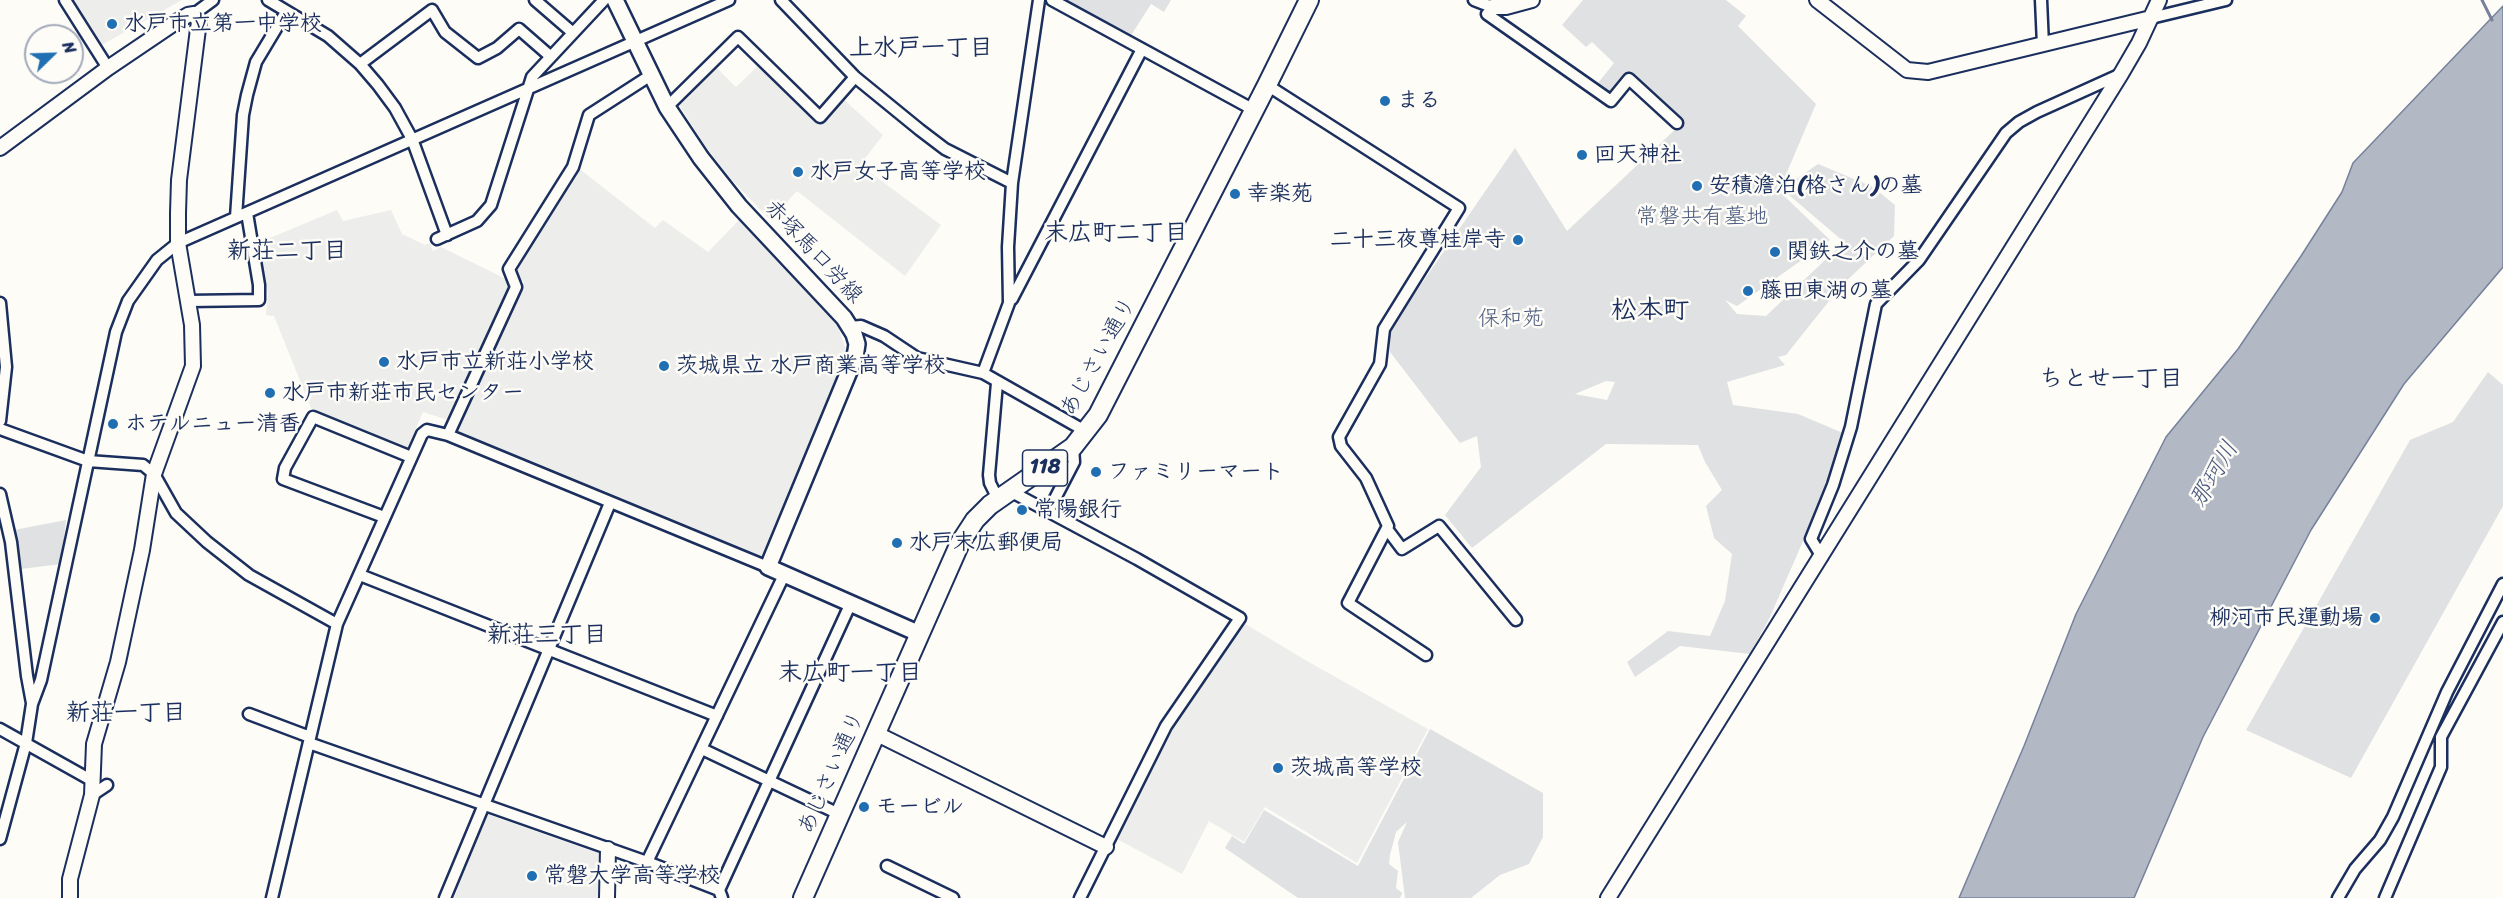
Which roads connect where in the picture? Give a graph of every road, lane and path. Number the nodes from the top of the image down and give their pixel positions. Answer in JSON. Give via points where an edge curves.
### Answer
{"nodes":[{"id":1,"x":65,"y":0,"type":"edge"},
{"id":2,"x":213,"y":0,"type":"edge"},
{"id":3,"x":268,"y":0,"type":"edge"},
{"id":4,"x":535,"y":0,"type":"edge"},
{"id":5,"x":604,"y":0,"type":"edge"},
{"id":6,"x":615,"y":0,"type":"edge"},
{"id":7,"x":729,"y":0,"type":"edge"},
{"id":8,"x":781,"y":0,"type":"edge"},
{"id":9,"x":1040,"y":0,"type":"edge"},
{"id":10,"x":1052,"y":0,"type":"edge"},
{"id":11,"x":1309,"y":0,"type":"edge"},
{"id":12,"x":1474,"y":0,"type":"edge"},
{"id":13,"x":1532,"y":0,"type":"edge"},
{"id":14,"x":1816,"y":0,"type":"edge"},
{"id":15,"x":2041,"y":0,"type":"edge"},
{"id":16,"x":2159,"y":0,"type":"edge"},
{"id":17,"x":2226,"y":0,"type":"edge"},
{"id":18,"x":1490,"y":10,"type":"junction"},
{"id":19,"x":286,"y":12,"type":"junction"},
{"id":20,"x":194,"y":14,"type":"junction"},
{"id":21,"x":2151,"y":18,"type":"junction"},
{"id":22,"x":572,"y":33,"type":"junction"},
{"id":23,"x":635,"y":41,"type":"junction"},
{"id":24,"x":2043,"y":45,"type":"junction"},
{"id":25,"x":1142,"y":49,"type":"junction"},
{"id":26,"x":550,"y":56,"type":"junction"},
{"id":27,"x":360,"y":64,"type":"junction"},
{"id":28,"x":108,"y":68,"type":"junction"},
{"id":29,"x":2121,"y":74,"type":"junction"},
{"id":30,"x":651,"y":75,"type":"junction"},
{"id":31,"x":855,"y":77,"type":"junction"},
{"id":32,"x":1267,"y":86,"type":"junction"},
{"id":33,"x":530,"y":88,"type":"junction"},
{"id":34,"x":667,"y":107,"type":"junction"},
{"id":35,"x":1254,"y":110,"type":"junction"},
{"id":36,"x":1677,"y":123,"type":"dead end"},
{"id":37,"x":412,"y":139,"type":"junction"},
{"id":38,"x":0,"y":148,"type":"edge"},
{"id":39,"x":1012,"y":183,"type":"junction"},
{"id":40,"x":241,"y":215,"type":"junction"},
{"id":41,"x":178,"y":243,"type":"junction"},
{"id":42,"x":188,"y":301,"type":"junction"},
{"id":43,"x":0,"y":303,"type":"edge"},
{"id":44,"x":1009,"y":303,"type":"junction"},
{"id":45,"x":850,"y":327,"type":"junction"},
{"id":46,"x":983,"y":373,"type":"junction"},
{"id":47,"x":997,"y":383,"type":"junction"},
{"id":48,"x":0,"y":421,"type":"edge"},
{"id":49,"x":0,"y":429,"type":"edge"},
{"id":50,"x":1087,"y":432,"type":"junction"},
{"id":51,"x":448,"y":435,"type":"junction"},
{"id":52,"x":1073,"y":447,"type":"junction"},
{"id":53,"x":411,"y":457,"type":"junction"},
{"id":54,"x":88,"y":461,"type":"junction"},
{"id":55,"x":154,"y":474,"type":"junction"},
{"id":56,"x":0,"y":494,"type":"edge"},
{"id":57,"x":1004,"y":495,"type":"junction"},
{"id":58,"x":610,"y":503,"type":"junction"},
{"id":59,"x":1048,"y":512,"type":"junction"},
{"id":60,"x":384,"y":518,"type":"junction"},
{"id":61,"x":1387,"y":529,"type":"junction"},
{"id":62,"x":1822,"y":557,"type":"junction"},
{"id":63,"x":768,"y":567,"type":"junction"},
{"id":64,"x":785,"y":573,"type":"junction"},
{"id":65,"x":360,"y":576,"type":"junction"},
{"id":66,"x":2503,"y":584,"type":"edge"},
{"id":67,"x":850,"y":605,"type":"junction"},
{"id":68,"x":1516,"y":620,"type":"dead end"},
{"id":69,"x":2503,"y":622,"type":"edge"},
{"id":70,"x":337,"y":624,"type":"junction"},
{"id":71,"x":920,"y":634,"type":"junction"},
{"id":72,"x":548,"y":649,"type":"junction"},
{"id":73,"x":1426,"y":655,"type":"dead end"},
{"id":74,"x":32,"y":704,"type":"junction"},
{"id":75,"x":249,"y":714,"type":"dead end"},
{"id":76,"x":717,"y":716,"type":"junction"},
{"id":77,"x":0,"y":729,"type":"edge"},
{"id":78,"x":875,"y":733,"type":"junction"},
{"id":79,"x":310,"y":740,"type":"junction"},
{"id":80,"x":26,"y":743,"type":"junction"},
{"id":81,"x":702,"y":750,"type":"junction"},
{"id":82,"x":91,"y":780,"type":"junction"},
{"id":83,"x":770,"y":782,"type":"junction"},
{"id":84,"x":106,"y":785,"type":"dead end"},
{"id":85,"x":92,"y":795,"type":"junction"},
{"id":86,"x":483,"y":805,"type":"junction"},
{"id":87,"x":839,"y":814,"type":"junction"},
{"id":88,"x":0,"y":839,"type":"edge"},
{"id":89,"x":1106,"y":847,"type":"junction"},
{"id":90,"x":608,"y":849,"type":"junction"},
{"id":91,"x":647,"y":862,"type":"junction"},
{"id":92,"x":887,"y":866,"type":"dead end"},
{"id":93,"x":721,"y":894,"type":"edge"},
{"id":94,"x":70,"y":898,"type":"edge"},
{"id":95,"x":272,"y":898,"type":"edge"},
{"id":96,"x":445,"y":898,"type":"edge"},
{"id":97,"x":608,"y":898,"type":"edge"},
{"id":98,"x":803,"y":898,"type":"edge"},
{"id":99,"x":953,"y":898,"type":"edge"},
{"id":100,"x":1080,"y":898,"type":"edge"},
{"id":101,"x":1608,"y":898,"type":"edge"},
{"id":102,"x":2338,"y":898,"type":"edge"},
{"id":103,"x":2385,"y":898,"type":"edge"}],
"edges":[{"from":1,"to":28,"type":"street"},
{"from":2,"to":20,"type":"street"},
{"from":3,"to":19,"type":"street"},
{"from":4,"to":22,"type":"street"},
{"from":5,"to":22,"type":"street"},
{"from":6,"to":23,"type":"main road","name":"赤塚馬口労線"},
{"from":7,"to":23,"type":"street"},
{"from":8,"to":31,"type":"street"},
{"from":9,"to":39,"type":"street"},
{"from":10,"to":25,"type":"street"},
{"from":11,"to":32,"type":"highway","name":"あじさい通り","number":"118"},
{"from":12,"to":18,"type":"street"},
{"from":13,"to":18,"type":"street"},
{"from":14,"to":24,"type":"street","via":[[1907,69],[1928,72]]},
{"from":15,"to":24,"type":"street"},
{"from":16,"to":21,"type":"street"},
{"from":17,"to":21,"type":"street"},
{"from":18,"to":36,"type":"street","via":[[1611,101],[1629,79]]},
{"from":19,"to":27,"type":"street","via":[[328,36]]},
{"from":19,"to":40,"type":"street","via":[[256,62],[247,94]]},
{"from":20,"to":28,"type":"street"},
{"from":20,"to":41,"type":"street","via":[[199,21],[179,180]]},
{"from":21,"to":24,"type":"street"},
{"from":21,"to":29,"type":"street"},
{"from":22,"to":26,"type":"street"},
{"from":23,"to":30,"type":"main road","name":"赤塚馬口労線"},
{"from":23,"to":33,"type":"street"},
{"from":25,"to":35,"type":"street"},
{"from":25,"to":44,"type":"street"},
{"from":26,"to":27,"type":"street","via":[[519,29],[478,58],[445,32],[432,10]]},
{"from":26,"to":33,"type":"street","via":[[532,77]]},
{"from":27,"to":37,"type":"street","via":[[395,108]]},
{"from":28,"to":38,"type":"street"},
{"from":29,"to":62,"type":"street"},
{"from":29,"to":62,"type":"street","via":[[2037,112],[2006,133],[1919,260],[1876,303],[1851,427],[1811,539]]},
{"from":30,"to":34,"type":"main road","name":"赤塚馬口労線"},
{"from":30,"to":51,"type":"street","via":[[589,114],[573,167],[509,269],[516,287]]},
{"from":31,"to":34,"type":"street","via":[[819,117],[738,37]]},
{"from":31,"to":39,"type":"street","via":[[945,149]]},
{"from":32,"to":35,"type":"highway","name":"あじさい通り","number":"118"},
{"from":32,"to":61,"type":"street","via":[[1459,208],[1384,328],[1380,364],[1340,437],[1341,447],[1366,478]]},
{"from":33,"to":37,"type":"street"},
{"from":33,"to":37,"type":"street","via":[[490,205],[477,220],[442,237]]},
{"from":34,"to":45,"type":"main road","name":"赤塚馬口労線","via":[[739,206]]},
{"from":35,"to":50,"type":"highway","name":"あじさい通り","number":"118"},
{"from":37,"to":40,"type":"street"},
{"from":39,"to":44,"type":"street"},
{"from":40,"to":41,"type":"street"},
{"from":40,"to":42,"type":"street","via":[[259,285],[259,300]]},
{"from":41,"to":42,"type":"street"},
{"from":41,"to":54,"type":"street","via":[[146,273],[121,316]]},
{"from":42,"to":55,"type":"street","via":[[193,366]]},
{"from":43,"to":48,"type":"street","via":[[6,367]]},
{"from":44,"to":46,"type":"street"},
{"from":45,"to":46,"type":"street","via":[[861,326],[884,336],[916,358]]},
{"from":45,"to":63,"type":"main road","name":"赤塚馬口労線","via":[[856,344],[855,357]]},
{"from":46,"to":47,"type":"street"},
{"from":47,"to":50,"type":"street"},
{"from":47,"to":57,"type":"street","via":[[989,475],[990,483]]},
{"from":49,"to":54,"type":"street"},
{"from":50,"to":52,"type":"highway","name":"あじさい通り","number":"118"},
{"from":51,"to":53,"type":"street","via":[[427,430]]},
{"from":51,"to":58,"type":"street"},
{"from":52,"to":57,"type":"highway","name":"あじさい通り","number":"118"},
{"from":52,"to":59,"type":"street","via":[[1074,462]]},
{"from":53,"to":60,"type":"street"},
{"from":53,"to":60,"type":"street","via":[[313,417],[285,468],[283,479]]},
{"from":54,"to":55,"type":"street","via":[[143,465]]},
{"from":54,"to":74,"type":"street","via":[[41,680]]},
{"from":55,"to":70,"type":"street","via":[[176,513],[207,542],[249,575]]},
{"from":55,"to":82,"type":"street","via":[[120,651],[94,744]]},
{"from":56,"to":74,"type":"street","via":[[11,542]]},
{"from":57,"to":59,"type":"street"},
{"from":57,"to":71,"type":"highway","name":"あじさい通り","number":"118","via":[[975,520],[960,543]]},
{"from":58,"to":63,"type":"street"},
{"from":58,"to":72,"type":"street"},
{"from":59,"to":89,"type":"street","via":[[1239,618],[1166,726]]},
{"from":60,"to":65,"type":"street"},
{"from":61,"to":68,"type":"street","via":[[1402,549],[1439,526]]},
{"from":61,"to":73,"type":"street","via":[[1348,603]]},
{"from":62,"to":101,"type":"street"},
{"from":63,"to":64,"type":"main road"},
{"from":64,"to":67,"type":"main road"},
{"from":64,"to":76,"type":"street"},
{"from":65,"to":70,"type":"street"},
{"from":65,"to":72,"type":"street"},
{"from":66,"to":102,"type":"street","via":[[2447,692],[2393,817]]},
{"from":67,"to":71,"type":"main road"},
{"from":67,"to":83,"type":"street"},
{"from":69,"to":103,"type":"street","via":[[2441,737],[2441,767]]},
{"from":70,"to":79,"type":"street"},
{"from":71,"to":78,"type":"highway","name":"あじさい通り","number":"118"},
{"from":72,"to":76,"type":"street"},
{"from":72,"to":86,"type":"street"},
{"from":74,"to":80,"type":"street"},
{"from":75,"to":79,"type":"street"},
{"from":76,"to":81,"type":"street"},
{"from":77,"to":80,"type":"street"},
{"from":78,"to":87,"type":"highway","name":"あじさい通り","number":"118"},
{"from":78,"to":89,"type":"street"},
{"from":79,"to":86,"type":"street"},
{"from":79,"to":95,"type":"street"},
{"from":80,"to":82,"type":"street"},
{"from":80,"to":88,"type":"street"},
{"from":81,"to":83,"type":"street"},
{"from":81,"to":91,"type":"street"},
{"from":82,"to":85,"type":"street"},
{"from":83,"to":87,"type":"street"},
{"from":83,"to":93,"type":"street"},
{"from":84,"to":85,"type":"street"},
{"from":85,"to":94,"type":"street","via":[[70,879]]},
{"from":86,"to":90,"type":"street"},
{"from":86,"to":96,"type":"street"},
{"from":87,"to":98,"type":"highway","name":"あじさい通り","number":"118"},
{"from":89,"to":100,"type":"street"},
{"from":90,"to":91,"type":"street"},
{"from":90,"to":97,"type":"street"},
{"from":91,"to":93,"type":"street"},
{"from":92,"to":99,"type":"street"}]}
